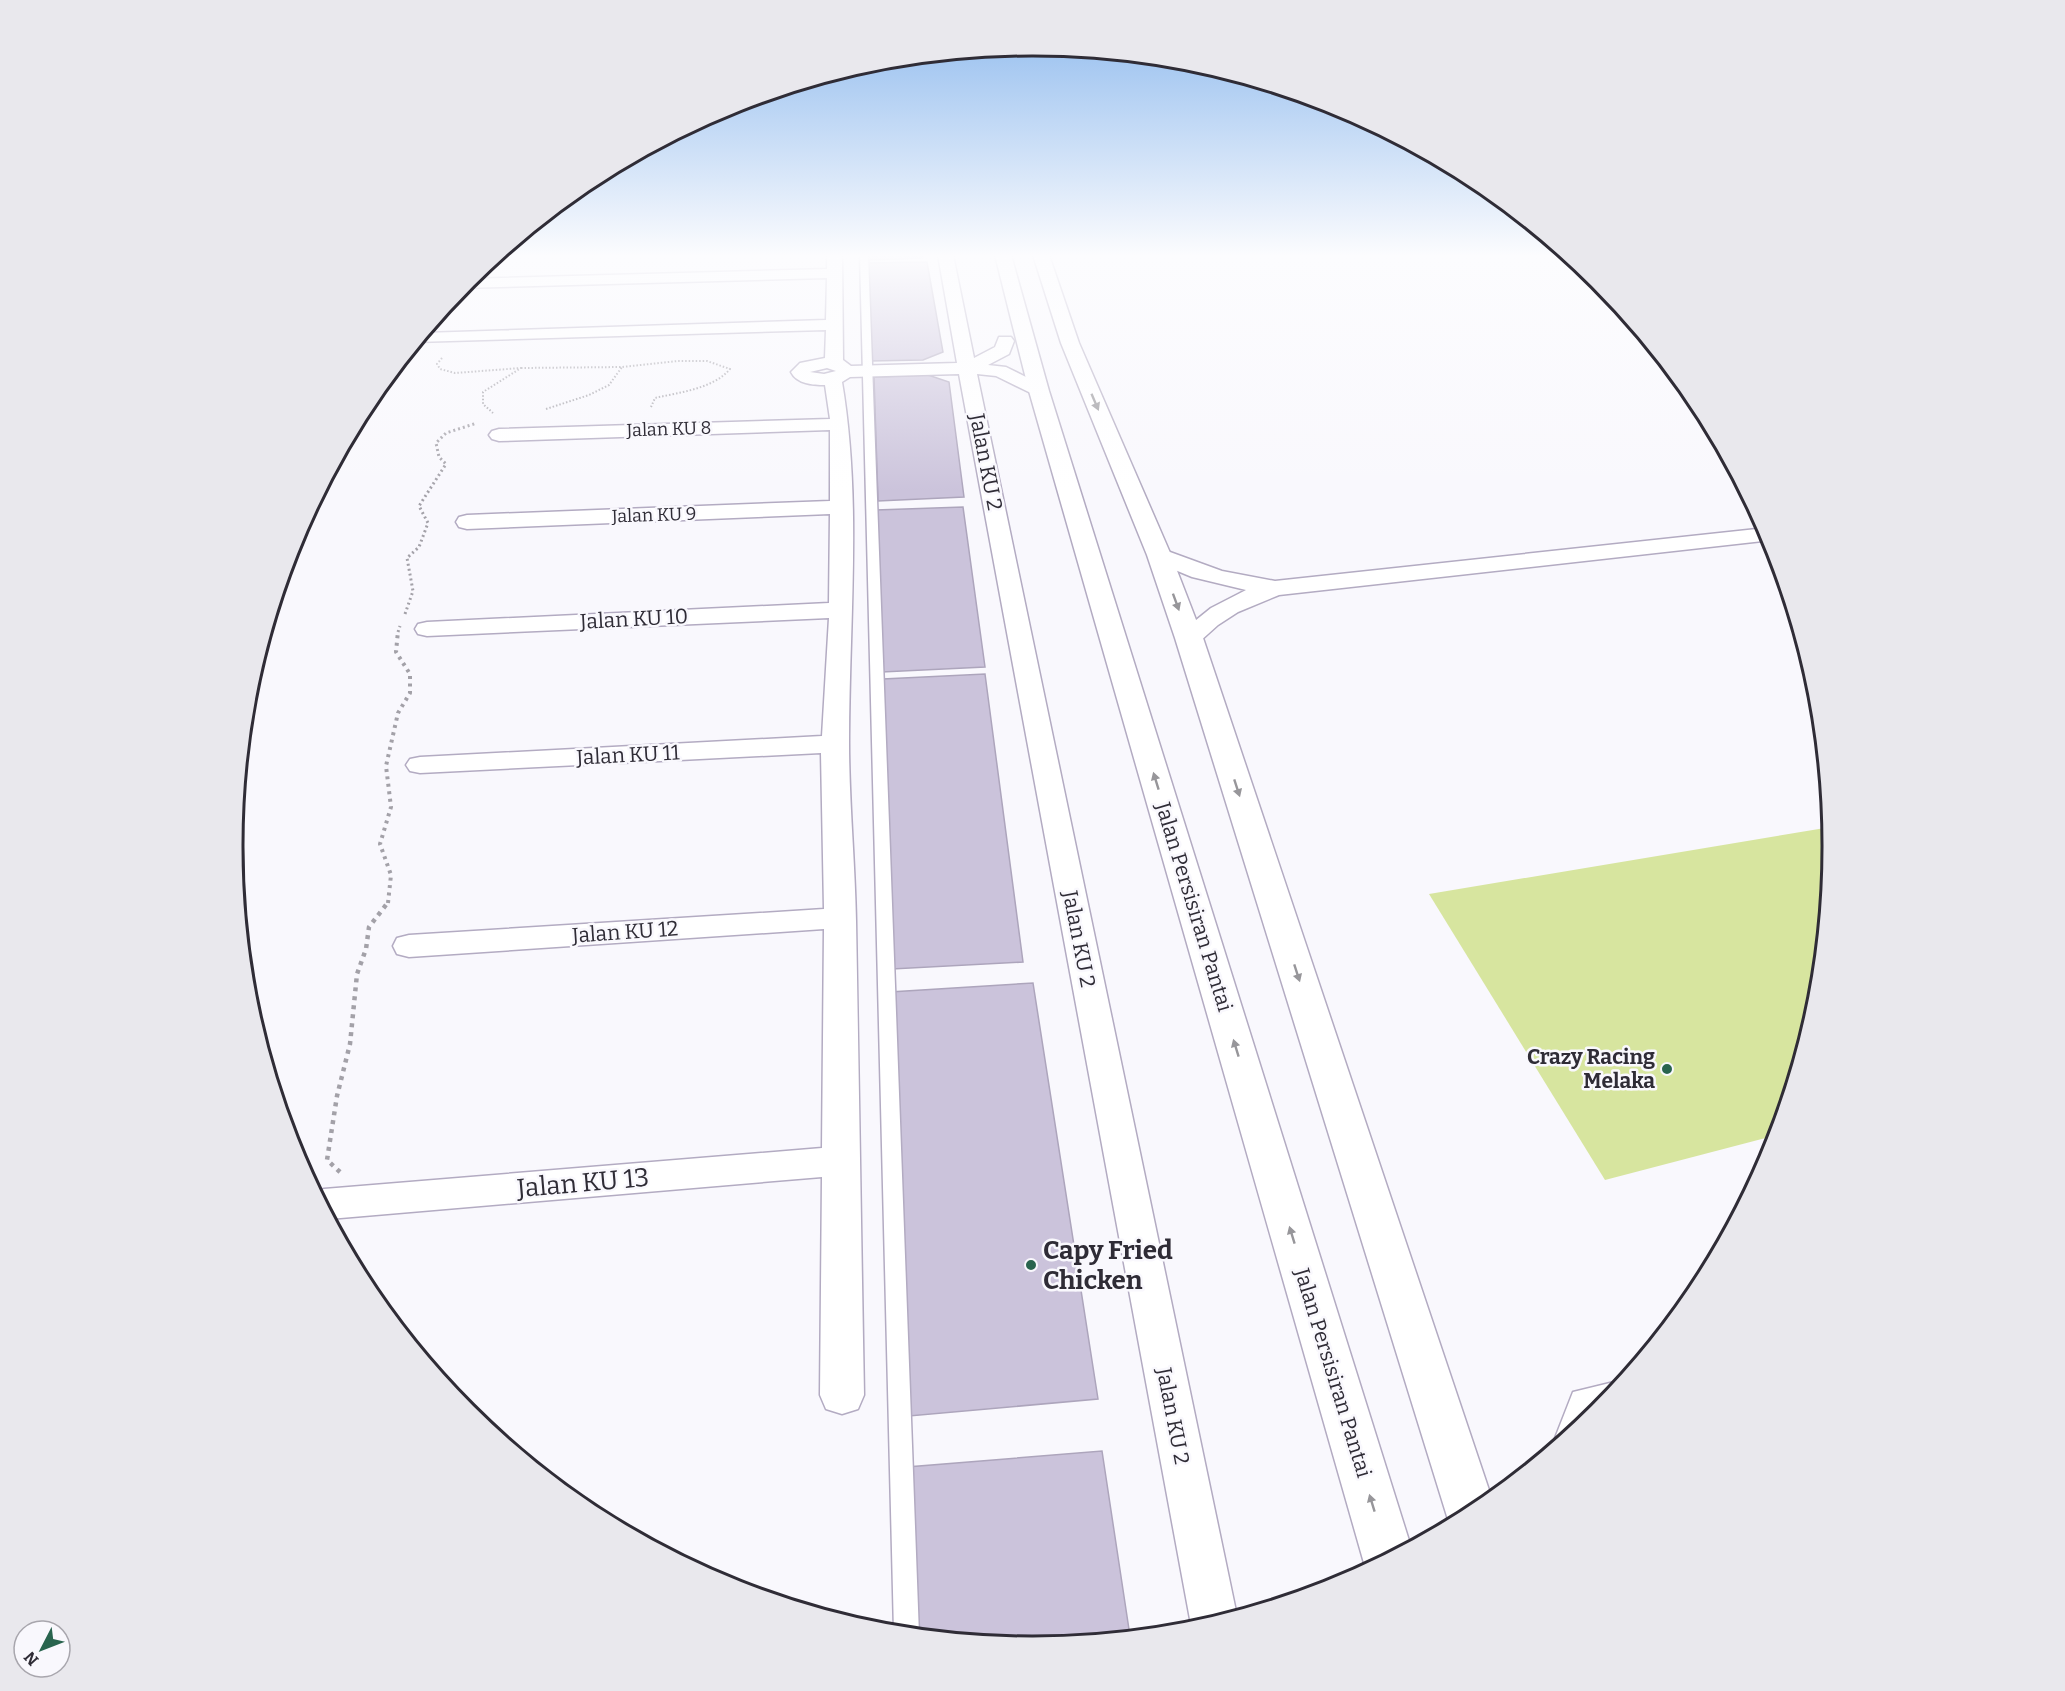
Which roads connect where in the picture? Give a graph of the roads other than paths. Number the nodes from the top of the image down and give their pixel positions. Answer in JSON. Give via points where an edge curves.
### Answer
{"nodes":[{"id":1,"x":549,"y":334,"type":"edge"},
{"id":2,"x":836,"y":334,"type":"edge"},
{"id":3,"x":867,"y":334,"type":"edge"},
{"id":4,"x":960,"y":334,"type":"edge"},
{"id":5,"x":1005,"y":334,"type":"edge"},
{"id":6,"x":1017,"y":334,"type":"edge"},
{"id":7,"x":1067,"y":334,"type":"edge"},
{"id":8,"x":1072,"y":334,"type":"edge"},
{"id":9,"x":429,"y":338,"type":"edge"},
{"id":10,"x":1005,"y":341,"type":"junction"},
{"id":11,"x":1070,"y":343,"type":"junction"},
{"id":12,"x":967,"y":368,"type":"junction"},
{"id":13,"x":838,"y":371,"type":"junction"},
{"id":14,"x":868,"y":371,"type":"junction"},
{"id":15,"x":1039,"y":391,"type":"junction"},
{"id":16,"x":840,"y":423,"type":"junction"},
{"id":17,"x":498,"y":427,"type":"road end"},
{"id":18,"x":841,"y":507,"type":"junction"},
{"id":19,"x":467,"y":522,"type":"dead end"},
{"id":20,"x":1758,"y":535,"type":"edge"},
{"id":21,"x":1159,"y":555,"type":"junction"},
{"id":22,"x":1276,"y":588,"type":"junction"},
{"id":23,"x":841,"y":610,"type":"junction"},
{"id":24,"x":427,"y":629,"type":"dead end"},
{"id":25,"x":1189,"y":638,"type":"junction"},
{"id":26,"x":835,"y":744,"type":"junction"},
{"id":27,"x":420,"y":765,"type":"dead end"},
{"id":28,"x":840,"y":918,"type":"junction"},
{"id":29,"x":409,"y":946,"type":"dead end"},
{"id":30,"x":842,"y":1161,"type":"junction"},
{"id":31,"x":329,"y":1204,"type":"edge"},
{"id":32,"x":842,"y":1395,"type":"dead end"},
{"id":33,"x":1599,"y":1395,"type":"edge"},
{"id":34,"x":1573,"y":1421,"type":"edge"},
{"id":35,"x":1468,"y":1504,"type":"edge"},
{"id":36,"x":1386,"y":1552,"type":"edge"},
{"id":37,"x":1212,"y":1614,"type":"edge"},
{"id":38,"x":907,"y":1625,"type":"edge"}],
"edges":[{"from":1,"to":9,"type":"street"},
{"from":2,"to":13,"type":"street"},
{"from":3,"to":14,"type":"lane"},
{"from":4,"to":12,"type":"street","name":"Jalan KU 2"},
{"from":5,"to":10,"type":"main road"},
{"from":6,"to":15,"type":"main road","name":"Jalan Persisiran Pantai"},
{"from":7,"to":11,"type":"main road"},
{"from":8,"to":11,"type":"main road"},
{"from":10,"to":12,"type":"street","via":[[1004,350]]},
{"from":10,"to":15,"type":"main road"},
{"from":11,"to":21,"type":"main road","one_way":true},
{"from":12,"to":14,"type":"street"},
{"from":12,"to":15,"type":"street","via":[[1000,371]]},
{"from":12,"to":37,"type":"street","name":"Jalan KU 2"},
{"from":13,"to":14,"type":"street"},
{"from":13,"to":16,"type":"street"},
{"from":14,"to":38,"type":"lane"},
{"from":36,"to":15,"type":"main road","name":"Jalan Persisiran Pantai","one_way":true},
{"from":16,"to":17,"type":"street","name":"Jalan KU 8"},
{"from":16,"to":18,"type":"street"},
{"from":18,"to":19,"type":"street","name":"Jalan KU 9"},
{"from":18,"to":23,"type":"street"},
{"from":20,"to":22,"type":"street"},
{"from":21,"to":22,"type":"street","via":[[1208,576]]},
{"from":21,"to":25,"type":"main road","one_way":true},
{"from":22,"to":25,"type":"street","via":[[1226,607]]},
{"from":23,"to":24,"type":"street","name":"Jalan KU 10"},
{"from":23,"to":26,"type":"street"},
{"from":25,"to":35,"type":"main road","one_way":true},
{"from":26,"to":27,"type":"street","name":"Jalan KU 11"},
{"from":26,"to":28,"type":"street"},
{"from":28,"to":29,"type":"street","name":"Jalan KU 12"},
{"from":28,"to":30,"type":"street"},
{"from":30,"to":31,"type":"street","name":"Jalan KU 13"},
{"from":30,"to":32,"type":"street"},
{"from":33,"to":34,"type":"lane","via":[[1581,1399]]}]}
